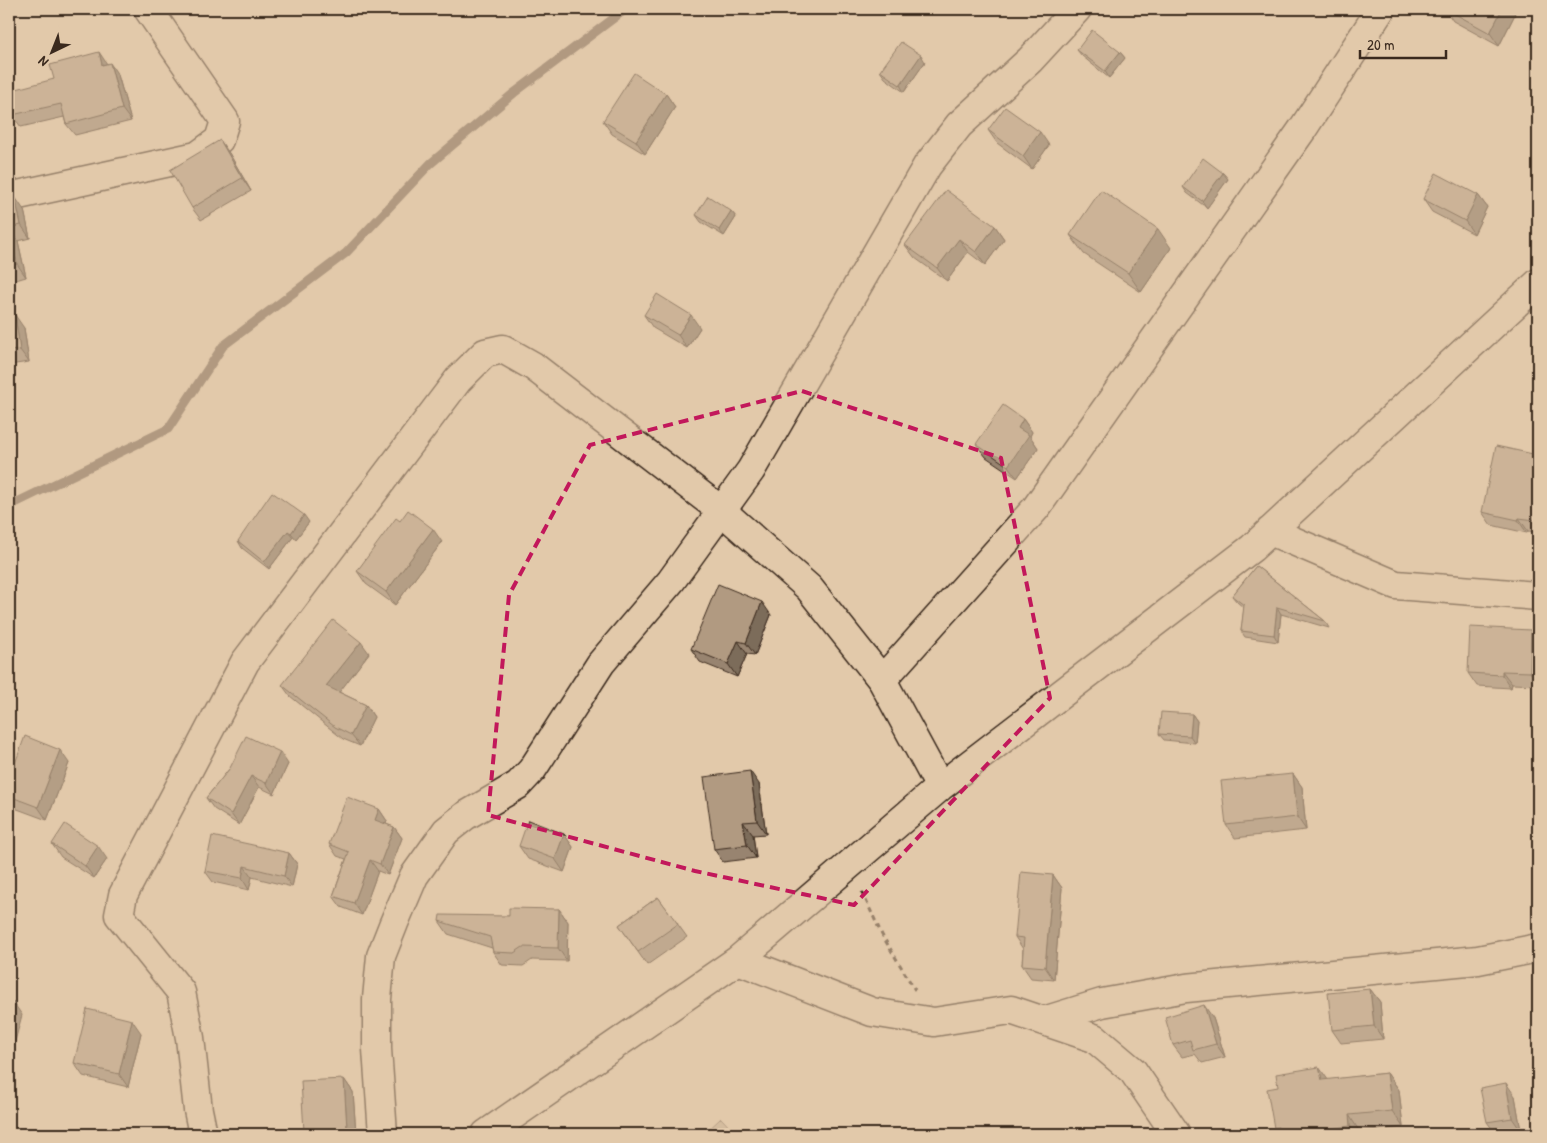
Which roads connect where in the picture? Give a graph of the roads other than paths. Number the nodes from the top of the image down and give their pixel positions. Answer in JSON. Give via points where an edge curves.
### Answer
{"nodes":[{"id":1,"x":148,"y":9,"type":"edge"},
{"id":2,"x":1077,"y":9,"type":"edge"},
{"id":3,"x":1381,"y":9,"type":"edge"},
{"id":4,"x":9,"y":197,"type":"edge"},
{"id":5,"x":1538,"y":283,"type":"edge"},
{"id":6,"x":722,"y":511,"type":"junction"},
{"id":7,"x":1270,"y":531,"type":"junction"},
{"id":8,"x":1538,"y":596,"type":"edge"},
{"id":9,"x":882,"y":680,"type":"junction"},
{"id":10,"x":940,"y":788,"type":"junction"},
{"id":11,"x":1538,"y":948,"type":"edge"},
{"id":12,"x":738,"y":960,"type":"junction"},
{"id":13,"x":1047,"y":1020,"type":"junction"},
{"id":14,"x":203,"y":1134,"type":"edge"},
{"id":15,"x":383,"y":1134,"type":"edge"},
{"id":16,"x":486,"y":1134,"type":"edge"},
{"id":17,"x":1176,"y":1134,"type":"edge"}],
"edges":[{"from":1,"to":4,"type":"street","via":[[225,121],[219,140],[197,156]]},
{"from":2,"to":6,"type":"street","via":[[1030,60],[959,125],[927,166],[751,470]]},
{"from":3,"to":9,"type":"street","via":[[1296,138],[1036,508]]},
{"from":5,"to":7,"type":"street"},
{"from":6,"to":9,"type":"street","via":[[809,588]]},
{"from":6,"to":14,"type":"street","via":[[533,366],[503,349],[485,353],[458,380],[245,662],[123,895],[119,915],[181,992]]},
{"from":6,"to":15,"type":"street","via":[[671,581],[601,663],[532,770],[518,785],[464,816],[446,831],[414,876],[381,956],[377,1049]]},
{"from":7,"to":8,"type":"street","via":[[1396,585]]},
{"from":7,"to":10,"type":"street"},
{"from":9,"to":10,"type":"street"},
{"from":10,"to":12,"type":"street"},
{"from":11,"to":13,"type":"street","via":[[1478,960],[1186,988],[1102,1003]]},
{"from":12,"to":13,"type":"street","via":[[872,1012],[934,1022],[1011,1010]]},
{"from":12,"to":16,"type":"street"},
{"from":13,"to":17,"type":"street","via":[[1094,1038],[1133,1070]]}]}
